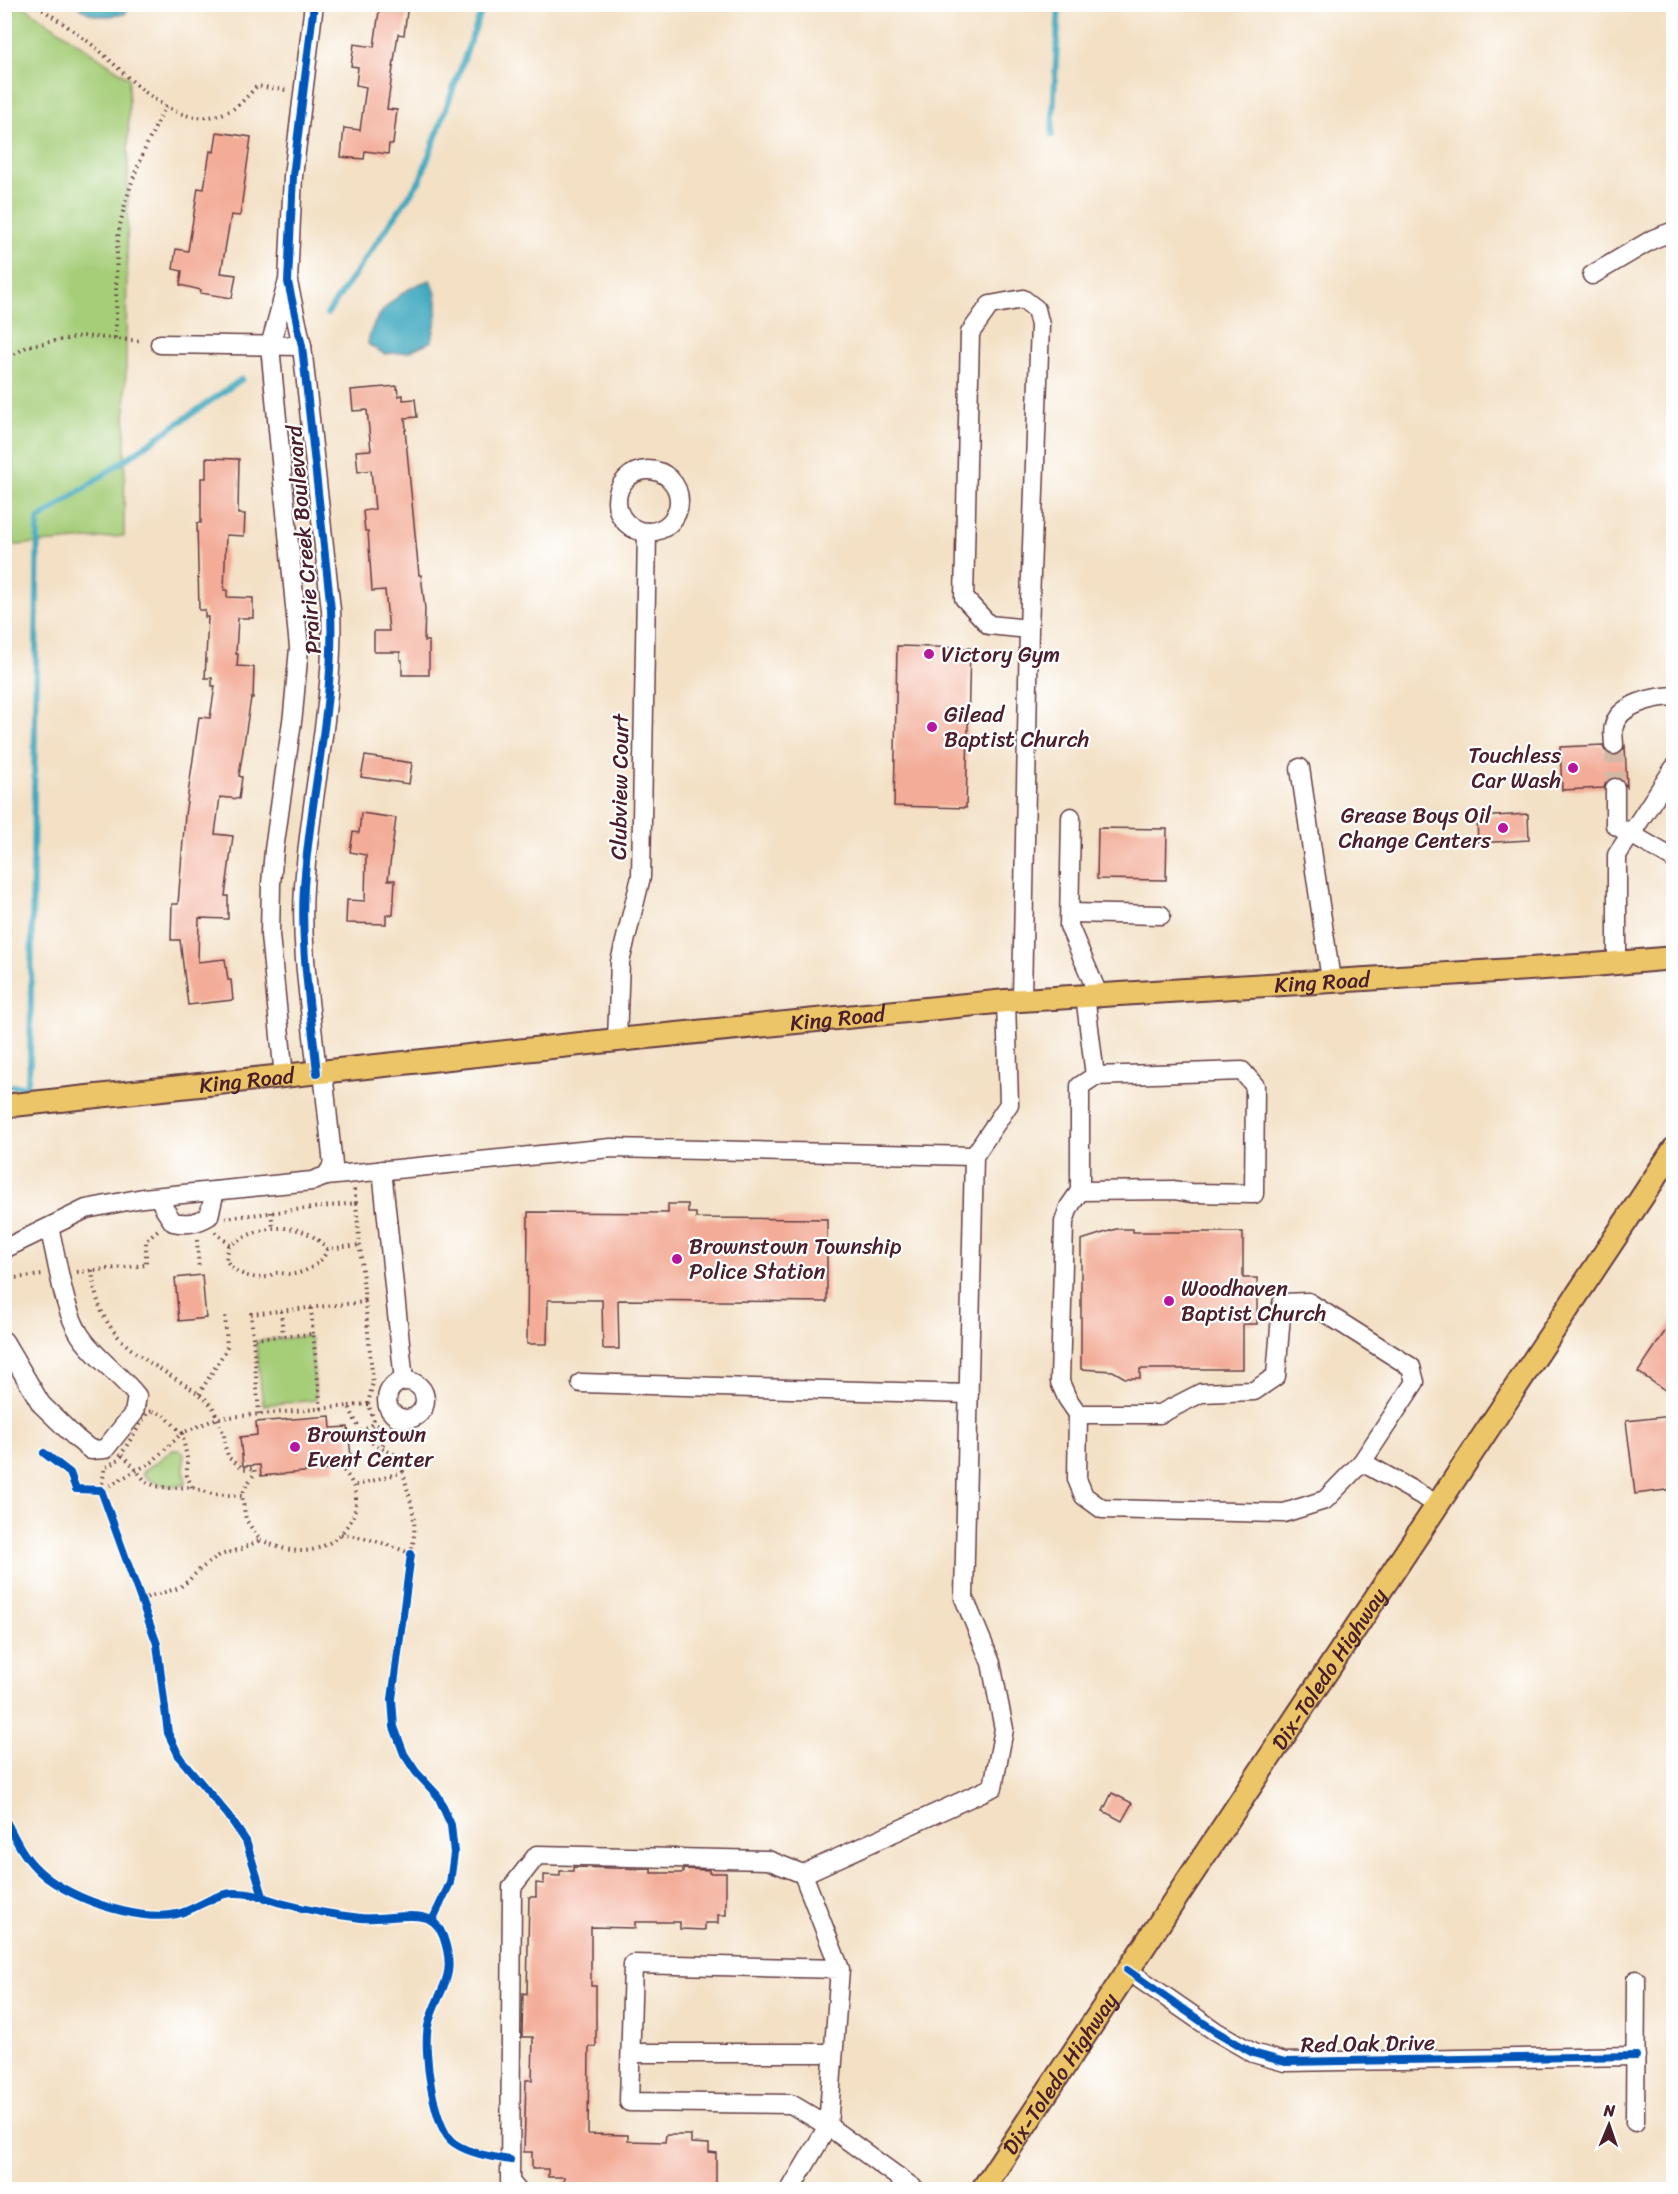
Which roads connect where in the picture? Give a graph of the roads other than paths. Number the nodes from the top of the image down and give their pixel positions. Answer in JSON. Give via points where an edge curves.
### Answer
{"nodes":[{"id":1,"x":314,"y":4,"type":"edge"},
{"id":2,"x":1674,"y":231,"type":"edge"},
{"id":3,"x":1592,"y":275,"type":"dead end"},
{"id":4,"x":288,"y":282,"type":"junction"},
{"id":5,"x":152,"y":342,"type":"road end"},
{"id":6,"x":270,"y":346,"type":"junction"},
{"id":7,"x":302,"y":346,"type":"junction"},
{"id":8,"x":647,"y":532,"type":"dead end"},
{"id":9,"x":324,"y":547,"type":"junction"},
{"id":10,"x":291,"y":551,"type":"junction"},
{"id":11,"x":1029,"y":629,"type":"junction"},
{"id":12,"x":1674,"y":696,"type":"edge"},
{"id":13,"x":293,"y":714,"type":"junction"},
{"id":14,"x":326,"y":719,"type":"junction"},
{"id":15,"x":1614,"y":745,"type":"tunnel mouth"},
{"id":16,"x":1300,"y":768,"type":"dead end"},
{"id":17,"x":1674,"y":768,"type":"edge"},
{"id":18,"x":1615,"y":788,"type":"tunnel mouth"},
{"id":19,"x":1071,"y":817,"type":"dead end"},
{"id":20,"x":1630,"y":834,"type":"junction"},
{"id":21,"x":1674,"y":859,"type":"edge"},
{"id":22,"x":271,"y":884,"type":"junction"},
{"id":23,"x":304,"y":888,"type":"junction"},
{"id":24,"x":1070,"y":913,"type":"junction"},
{"id":25,"x":1161,"y":915,"type":"dead end"},
{"id":26,"x":1674,"y":958,"type":"edge"},
{"id":27,"x":1617,"y":963,"type":"junction"},
{"id":28,"x":1331,"y":980,"type":"junction"},
{"id":29,"x":1091,"y":994,"type":"junction"},
{"id":30,"x":1014,"y":1000,"type":"junction"},
{"id":31,"x":617,"y":1040,"type":"junction"},
{"id":32,"x":320,"y":1072,"type":"junction"},
{"id":33,"x":1095,"y":1076,"type":"junction"},
{"id":34,"x":284,"y":1077,"type":"junction"},
{"id":35,"x":4,"y":1106,"type":"edge"},
{"id":36,"x":1674,"y":1149,"type":"edge"},
{"id":37,"x":974,"y":1156,"type":"junction"},
{"id":38,"x":382,"y":1170,"type":"junction"},
{"id":39,"x":326,"y":1176,"type":"junction"},
{"id":40,"x":215,"y":1191,"type":"junction"},
{"id":41,"x":1080,"y":1191,"type":"junction"},
{"id":42,"x":159,"y":1197,"type":"junction"},
{"id":43,"x":49,"y":1228,"type":"junction"},
{"id":44,"x":4,"y":1249,"type":"edge"},
{"id":45,"x":4,"y":1341,"type":"edge"},
{"id":46,"x":404,"y":1381,"type":"dead end"},
{"id":47,"x":581,"y":1383,"type":"dead end"},
{"id":48,"x":969,"y":1394,"type":"junction"},
{"id":49,"x":1078,"y":1414,"type":"junction"},
{"id":50,"x":1362,"y":1462,"type":"junction"},
{"id":51,"x":1437,"y":1504,"type":"junction"},
{"id":52,"x":803,"y":1874,"type":"junction"},
{"id":53,"x":840,"y":1969,"type":"junction"},
{"id":54,"x":1127,"y":1970,"type":"junction"},
{"id":55,"x":1636,"y":1980,"type":"dead end"},
{"id":56,"x":631,"y":2053,"type":"junction"},
{"id":57,"x":833,"y":2053,"type":"junction"},
{"id":58,"x":1636,"y":2056,"type":"junction"},
{"id":59,"x":1635,"y":2122,"type":"dead end"},
{"id":60,"x":828,"y":2126,"type":"junction"},
{"id":61,"x":517,"y":2190,"type":"edge"},
{"id":62,"x":790,"y":2190,"type":"edge"},
{"id":63,"x":916,"y":2190,"type":"edge"},
{"id":64,"x":982,"y":2190,"type":"edge"}],
"edges":[{"from":1,"to":4,"type":"street","name":"Prairie Creek Boulevard","via":[[291,198]]},
{"from":2,"to":3,"type":"street"},
{"from":4,"to":6,"type":"street","name":"Prairie Creek Boulevard"},
{"from":4,"to":7,"type":"street","name":"Prairie Creek Boulevard"},
{"from":5,"to":6,"type":"street"},
{"from":6,"to":7,"type":"street"},
{"from":6,"to":10,"type":"street","name":"Prairie Creek Boulevard"},
{"from":7,"to":9,"type":"street","name":"Prairie Creek Boulevard"},
{"from":8,"to":31,"type":"street","name":"Clubview Court","via":[[641,877],[620,962]]},
{"from":9,"to":10,"type":"street","name":"Prairie Creek Boulevard"},
{"from":9,"to":14,"type":"street","name":"Prairie Creek Boulevard","via":[[333,646]]},
{"from":10,"to":13,"type":"street","name":"Prairie Creek Boulevard","via":[[299,648]]},
{"from":11,"to":11,"type":"street","via":[[1040,325],[1036,309],[1023,299],[990,305],[970,333],[964,598],[989,625]]},
{"from":11,"to":30,"type":"street"},
{"from":12,"to":15,"type":"street","via":[[1628,706],[1614,725]]},
{"from":13,"to":14,"type":"street"},
{"from":13,"to":22,"type":"street","name":"Prairie Creek Boulevard"},
{"from":14,"to":23,"type":"street","name":"Prairie Creek Boulevard"},
{"from":16,"to":28,"type":"street"},
{"from":17,"to":20,"type":"street"},
{"from":18,"to":20,"type":"street","via":[[1616,825]]},
{"from":19,"to":24,"type":"street"},
{"from":20,"to":21,"type":"street"},
{"from":20,"to":27,"type":"street","via":[[1617,855]]},
{"from":22,"to":23,"type":"street"},
{"from":22,"to":34,"type":"street","name":"Prairie Creek Boulevard","via":[[270,936]]},
{"from":23,"to":32,"type":"street","name":"Prairie Creek Boulevard","via":[[304,938]]},
{"from":24,"to":25,"type":"street"},
{"from":24,"to":29,"type":"street","via":[[1069,926]]},
{"from":26,"to":27,"type":"main road","name":"King Road"},
{"from":27,"to":28,"type":"main road","name":"King Road"},
{"from":28,"to":29,"type":"main road","name":"King Road"},
{"from":29,"to":30,"type":"main road","name":"King Road"},
{"from":29,"to":33,"type":"street"},
{"from":30,"to":31,"type":"main road","name":"King Road"},
{"from":30,"to":37,"type":"street","via":[[1009,1104]]},
{"from":31,"to":32,"type":"main road","name":"King Road"},
{"from":32,"to":34,"type":"main road","name":"King Road"},
{"from":32,"to":39,"type":"street","name":"Prairie Creek Boulevard","via":[[333,1165]]},
{"from":33,"to":41,"type":"street","via":[[1080,1086]]},
{"from":33,"to":41,"type":"street","via":[[1242,1071],[1255,1086],[1254,1194]]},
{"from":34,"to":35,"type":"main road","name":"King Road"},
{"from":36,"to":51,"type":"main road","name":"Dix-Toledo Highway"},
{"from":37,"to":38,"type":"street","via":[[610,1148]]},
{"from":37,"to":48,"type":"street"},
{"from":38,"to":39,"type":"street"},
{"from":38,"to":46,"type":"street"},
{"from":39,"to":40,"type":"street","via":[[312,1181]]},
{"from":40,"to":42,"type":"street"},
{"from":40,"to":42,"type":"street","via":[[209,1216],[183,1224],[173,1222]]},
{"from":41,"to":49,"type":"street","via":[[1064,1222],[1060,1382]]},
{"from":42,"to":43,"type":"street","via":[[86,1209]]},
{"from":43,"to":44,"type":"street"},
{"from":43,"to":45,"type":"street","via":[[66,1300],[79,1334],[137,1396],[134,1413],[105,1449],[91,1450],[41,1404]]},
{"from":47,"to":48,"type":"street"},
{"from":48,"to":52,"type":"street","via":[[964,1598],[991,1663],[1004,1729],[993,1787]]},
{"from":49,"to":50,"type":"street","via":[[1077,1479],[1084,1496],[1102,1509],[1284,1513],[1326,1500]]},
{"from":49,"to":50,"type":"street","via":[[1160,1414],[1200,1393],[1254,1391],[1276,1376],[1282,1303],[1308,1302],[1411,1367],[1415,1382]]},
{"from":50,"to":51,"type":"street"},
{"from":51,"to":54,"type":"main road","name":"Dix-Toledo Highway"},
{"from":52,"to":53,"type":"street"},
{"from":52,"to":61,"type":"street","via":[[768,1860],[537,1856],[512,1887],[510,2182]]},
{"from":53,"to":56,"type":"street","via":[[633,1964]]},
{"from":53,"to":57,"type":"street"},
{"from":54,"to":58,"type":"street","name":"Red Oak Drive","via":[[1253,2053],[1285,2062]]},
{"from":54,"to":64,"type":"main road","name":"Dix-Toledo Highway"},
{"from":55,"to":58,"type":"street"},
{"from":56,"to":57,"type":"street"},
{"from":56,"to":60,"type":"street","via":[[629,2102],[791,2104]]},
{"from":57,"to":60,"type":"street"},
{"from":58,"to":59,"type":"street"},
{"from":60,"to":62,"type":"street"},
{"from":60,"to":63,"type":"street"}]}
